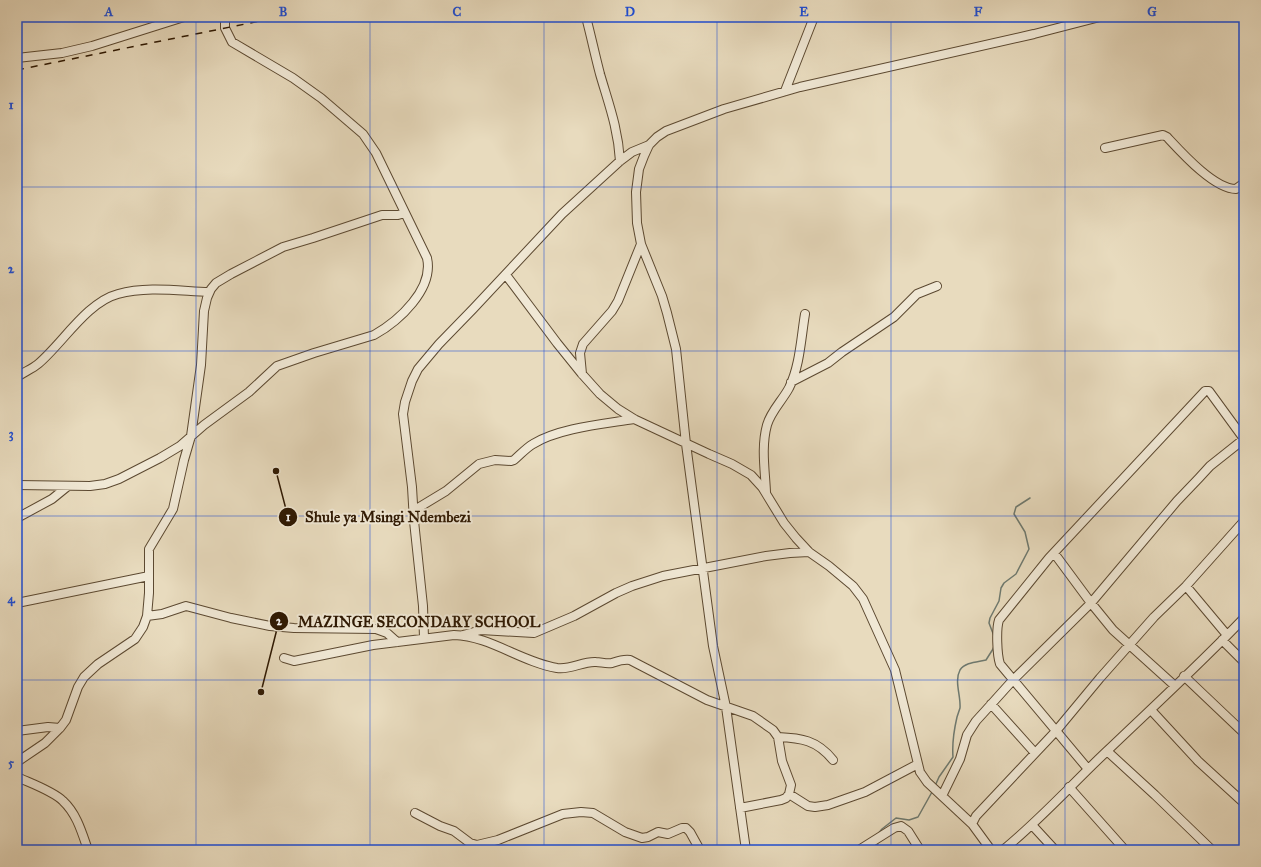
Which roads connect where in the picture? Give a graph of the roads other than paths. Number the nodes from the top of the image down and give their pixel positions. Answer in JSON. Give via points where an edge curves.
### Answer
{"nodes":[{"id":1,"x":184,"y":17,"type":"edge"},
{"id":2,"x":224,"y":17,"type":"edge"},
{"id":3,"x":586,"y":17,"type":"edge"},
{"id":4,"x":814,"y":17,"type":"edge"},
{"id":5,"x":1100,"y":17,"type":"edge"},
{"id":6,"x":17,"y":58,"type":"edge"},
{"id":7,"x":785,"y":91,"type":"junction"},
{"id":8,"x":649,"y":145,"type":"junction"},
{"id":9,"x":1105,"y":148,"type":"dead end"},
{"id":10,"x":620,"y":161,"type":"junction"},
{"id":11,"x":1244,"y":183,"type":"edge"},
{"id":12,"x":405,"y":213,"type":"junction"},
{"id":13,"x":641,"y":244,"type":"junction"},
{"id":14,"x":506,"y":275,"type":"junction"},
{"id":15,"x":937,"y":286,"type":"dead end"},
{"id":16,"x":209,"y":292,"type":"junction"},
{"id":17,"x":804,"y":314,"type":"dead end"},
{"id":18,"x":582,"y":374,"type":"junction"},
{"id":19,"x":17,"y":377,"type":"edge"},
{"id":20,"x":791,"y":382,"type":"junction"},
{"id":21,"x":634,"y":419,"type":"junction"},
{"id":22,"x":191,"y":436,"type":"junction"},
{"id":23,"x":1244,"y":439,"type":"edge"},
{"id":24,"x":686,"y":444,"type":"junction"},
{"id":25,"x":17,"y":485,"type":"edge"},
{"id":26,"x":68,"y":486,"type":"junction"},
{"id":27,"x":766,"y":492,"type":"junction"},
{"id":28,"x":413,"y":511,"type":"junction"},
{"id":29,"x":17,"y":518,"type":"edge"},
{"id":30,"x":1244,"y":521,"type":"edge"},
{"id":31,"x":809,"y":552,"type":"junction"},
{"id":32,"x":1054,"y":553,"type":"junction"},
{"id":33,"x":702,"y":568,"type":"junction"},
{"id":34,"x":149,"y":576,"type":"junction"},
{"id":35,"x":1186,"y":586,"type":"junction"},
{"id":36,"x":17,"y":603,"type":"edge"},
{"id":37,"x":1090,"y":603,"type":"junction"},
{"id":38,"x":147,"y":616,"type":"junction"},
{"id":39,"x":1244,"y":618,"type":"edge"},
{"id":40,"x":462,"y":635,"type":"junction"},
{"id":41,"x":1225,"y":637,"type":"junction"},
{"id":42,"x":424,"y":638,"type":"junction"},
{"id":43,"x":398,"y":642,"type":"junction"},
{"id":44,"x":1129,"y":646,"type":"junction"},
{"id":45,"x":284,"y":658,"type":"dead end"},
{"id":46,"x":1244,"y":662,"type":"edge"},
{"id":47,"x":1184,"y":676,"type":"junction"},
{"id":48,"x":1014,"y":680,"type":"junction"},
{"id":49,"x":1175,"y":686,"type":"junction"},
{"id":50,"x":991,"y":704,"type":"junction"},
{"id":51,"x":726,"y":707,"type":"junction"},
{"id":52,"x":1150,"y":710,"type":"junction"},
{"id":53,"x":60,"y":728,"type":"junction"},
{"id":54,"x":17,"y":731,"type":"edge"},
{"id":55,"x":1056,"y":731,"type":"junction"},
{"id":56,"x":1244,"y":733,"type":"edge"},
{"id":57,"x":778,"y":737,"type":"junction"},
{"id":58,"x":1107,"y":751,"type":"junction"},
{"id":59,"x":1035,"y":753,"type":"junction"},
{"id":60,"x":833,"y":760,"type":"dead end"},
{"id":61,"x":17,"y":762,"type":"edge"},
{"id":62,"x":918,"y":764,"type":"junction"},
{"id":63,"x":1088,"y":769,"type":"junction"},
{"id":64,"x":17,"y":776,"type":"edge"},
{"id":65,"x":1069,"y":788,"type":"junction"},
{"id":66,"x":789,"y":794,"type":"junction"},
{"id":67,"x":942,"y":796,"type":"junction"},
{"id":68,"x":1244,"y":803,"type":"edge"},
{"id":69,"x":740,"y":808,"type":"junction"},
{"id":70,"x":415,"y":813,"type":"dead end"},
{"id":71,"x":972,"y":824,"type":"junction"},
{"id":72,"x":1032,"y":825,"type":"junction"},
{"id":73,"x":88,"y":850,"type":"edge"},
{"id":74,"x":700,"y":850,"type":"edge"},
{"id":75,"x":746,"y":850,"type":"edge"},
{"id":76,"x":859,"y":850,"type":"edge"},
{"id":77,"x":920,"y":850,"type":"edge"},
{"id":78,"x":991,"y":850,"type":"edge"},
{"id":79,"x":1003,"y":850,"type":"edge"},
{"id":80,"x":1055,"y":850,"type":"edge"},
{"id":81,"x":1125,"y":850,"type":"edge"},
{"id":82,"x":1212,"y":850,"type":"edge"}],
"edges":[{"from":1,"to":6,"type":"street","via":[[92,46],[62,53]]},
{"from":2,"to":12,"type":"street","via":[[225,28],[232,42],[294,78],[363,134],[376,153]]},
{"from":3,"to":10,"type":"street","via":[[619,140]]},
{"from":4,"to":7,"type":"street"},
{"from":5,"to":7,"type":"street"},
{"from":7,"to":8,"type":"street","via":[[679,125],[666,131]]},
{"from":8,"to":10,"type":"street","via":[[632,152]]},
{"from":8,"to":13,"type":"street","via":[[639,169],[636,192]]},
{"from":9,"to":11,"type":"street","via":[[1163,135],[1196,166],[1223,186],[1236,189]]},
{"from":10,"to":14,"type":"street","via":[[562,214]]},
{"from":12,"to":16,"type":"street","via":[[382,215],[283,246],[216,283]]},
{"from":12,"to":22,"type":"street","via":[[428,263],[424,284],[409,308],[374,335],[277,366],[249,392]]},
{"from":13,"to":18,"type":"street","via":[[618,301],[583,344],[580,353]]},
{"from":13,"to":24,"type":"street","via":[[662,296],[676,350]]},
{"from":14,"to":18,"type":"street"},
{"from":14,"to":28,"type":"street","via":[[438,344],[412,381],[404,402],[403,414]]},
{"from":15,"to":20,"type":"street","via":[[917,294],[894,317],[828,363]]},
{"from":16,"to":19,"type":"street","via":[[160,290],[116,294],[95,306],[38,364]]},
{"from":16,"to":22,"type":"street","via":[[204,310],[201,366]]},
{"from":17,"to":20,"type":"street","via":[[800,351]]},
{"from":18,"to":21,"type":"street","via":[[600,394]]},
{"from":20,"to":27,"type":"street","via":[[769,418],[764,438]]},
{"from":21,"to":24,"type":"street"},
{"from":21,"to":28,"type":"street","via":[[594,425],[550,436],[533,444],[514,460],[495,460],[479,464],[446,491]]},
{"from":22,"to":26,"type":"street","via":[[160,458],[110,483]]},
{"from":22,"to":34,"type":"street","via":[[173,509],[150,546]]},
{"from":23,"to":32,"type":"street","via":[[1208,391],[1205,391]]},
{"from":23,"to":37,"type":"street","via":[[1210,466],[1177,501]]},
{"from":24,"to":27,"type":"street","via":[[744,470]]},
{"from":24,"to":33,"type":"street"},
{"from":25,"to":26,"type":"street"},
{"from":26,"to":29,"type":"street","via":[[52,499]]},
{"from":27,"to":31,"type":"street","via":[[788,529]]},
{"from":28,"to":42,"type":"street"},
{"from":30,"to":35,"type":"street"},
{"from":31,"to":33,"type":"street","via":[[766,556]]},
{"from":31,"to":62,"type":"street","via":[[853,586],[863,598],[895,670]]},
{"from":32,"to":37,"type":"street"},
{"from":32,"to":48,"type":"street","via":[[998,623],[996,631],[999,661]]},
{"from":33,"to":40,"type":"street","via":[[670,574],[632,586],[568,619],[534,633],[481,630]]},
{"from":33,"to":51,"type":"street","via":[[713,646]]},
{"from":34,"to":36,"type":"street"},
{"from":34,"to":38,"type":"street"},
{"from":35,"to":41,"type":"street"},
{"from":35,"to":44,"type":"street"},
{"from":37,"to":44,"type":"street"},
{"from":37,"to":48,"type":"street"},
{"from":38,"to":43,"type":"street","via":[[187,606],[270,626],[379,629]]},
{"from":38,"to":53,"type":"street","via":[[135,639],[98,664],[84,677],[66,720]]},
{"from":39,"to":41,"type":"street"},
{"from":40,"to":42,"type":"street"},
{"from":40,"to":51,"type":"street","via":[[559,668],[592,662],[630,660]]},
{"from":41,"to":46,"type":"street"},
{"from":41,"to":47,"type":"street"},
{"from":42,"to":43,"type":"street"},
{"from":43,"to":45,"type":"street","via":[[294,661]]},
{"from":44,"to":49,"type":"street"},
{"from":44,"to":55,"type":"street"},
{"from":47,"to":49,"type":"street"},
{"from":47,"to":56,"type":"street"},
{"from":48,"to":50,"type":"street"},
{"from":48,"to":55,"type":"street"},
{"from":49,"to":52,"type":"street"},
{"from":50,"to":59,"type":"street"},
{"from":50,"to":67,"type":"street","via":[[967,735],[960,759]]},
{"from":51,"to":57,"type":"street","via":[[753,716],[773,730]]},
{"from":51,"to":69,"type":"street"},
{"from":52,"to":58,"type":"street"},
{"from":52,"to":68,"type":"street","via":[[1198,761]]},
{"from":53,"to":54,"type":"street"},
{"from":53,"to":61,"type":"street","via":[[45,743]]},
{"from":55,"to":59,"type":"street"},
{"from":55,"to":63,"type":"street"},
{"from":57,"to":60,"type":"street","via":[[800,739],[814,744],[824,749]]},
{"from":57,"to":66,"type":"street","via":[[782,761],[791,785]]},
{"from":58,"to":63,"type":"street"},
{"from":58,"to":82,"type":"street"},
{"from":59,"to":71,"type":"street","via":[[981,810]]},
{"from":62,"to":66,"type":"street","via":[[865,792],[828,805],[808,806]]},
{"from":62,"to":67,"type":"street","via":[[924,779]]},
{"from":63,"to":65,"type":"street"},
{"from":64,"to":73,"type":"street","via":[[63,800],[75,816]]},
{"from":65,"to":72,"type":"street"},
{"from":65,"to":81,"type":"street"},
{"from":66,"to":69,"type":"street","via":[[782,800]]},
{"from":67,"to":71,"type":"street"},
{"from":69,"to":75,"type":"street"},
{"from":70,"to":74,"type":"street","via":[[477,845],[498,840],[563,814],[581,812],[593,813],[625,832],[642,838],[658,832],[668,834],[686,828]]},
{"from":71,"to":78,"type":"street"},
{"from":72,"to":79,"type":"street"},
{"from":72,"to":80,"type":"street"},
{"from":76,"to":77,"type":"street","via":[[900,826],[908,831]]}]}
